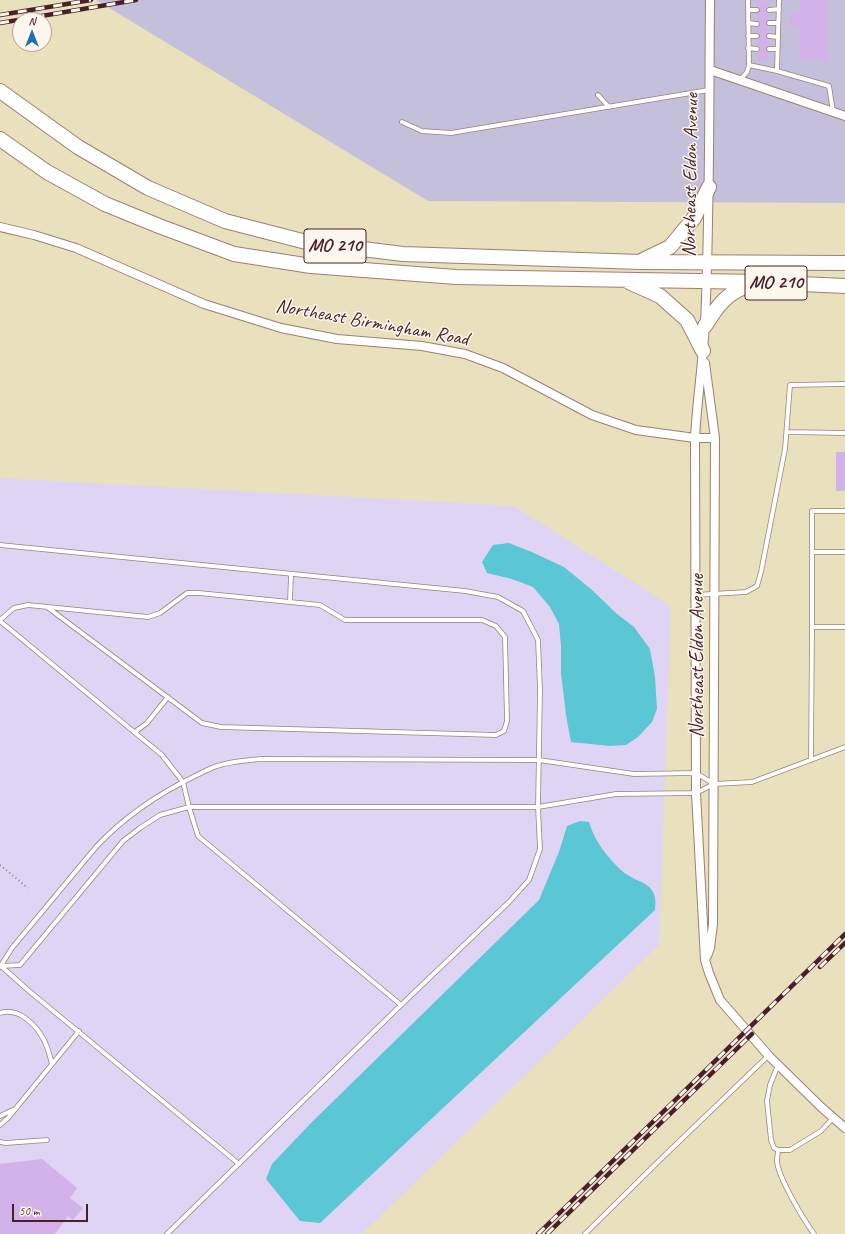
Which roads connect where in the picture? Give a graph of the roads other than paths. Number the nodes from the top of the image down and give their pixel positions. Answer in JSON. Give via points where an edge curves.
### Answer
{"nodes":[{"id":1,"x":710,"y":0,"type":"edge"},
{"id":2,"x":748,"y":0,"type":"edge"},
{"id":3,"x":779,"y":0,"type":"edge"},
{"id":4,"x":779,"y":9,"type":"junction"},
{"id":5,"x":748,"y":10,"type":"junction"},
{"id":6,"x":757,"y":10,"type":"dead end"},
{"id":7,"x":769,"y":10,"type":"dead end"},
{"id":8,"x":748,"y":23,"type":"junction"},
{"id":9,"x":769,"y":23,"type":"dead end"},
{"id":10,"x":778,"y":23,"type":"junction"},
{"id":11,"x":757,"y":24,"type":"dead end"},
{"id":12,"x":748,"y":36,"type":"junction"},
{"id":13,"x":757,"y":36,"type":"dead end"},
{"id":14,"x":769,"y":36,"type":"dead end"},
{"id":15,"x":778,"y":37,"type":"junction"},
{"id":16,"x":748,"y":48,"type":"junction"},
{"id":17,"x":757,"y":49,"type":"dead end"},
{"id":18,"x":769,"y":49,"type":"dead end"},
{"id":19,"x":777,"y":49,"type":"junction"},
{"id":20,"x":749,"y":65,"type":"junction"},
{"id":21,"x":710,"y":70,"type":"junction"},
{"id":22,"x":777,"y":70,"type":"junction"},
{"id":23,"x":740,"y":80,"type":"junction"},
{"id":24,"x":709,"y":90,"type":"junction"},
{"id":25,"x":0,"y":91,"type":"edge"},
{"id":26,"x":598,"y":95,"type":"dead end"},
{"id":27,"x":609,"y":107,"type":"junction"},
{"id":28,"x":833,"y":111,"type":"junction"},
{"id":29,"x":845,"y":116,"type":"edge"},
{"id":30,"x":402,"y":122,"type":"dead end"},
{"id":31,"x":0,"y":140,"type":"edge"},
{"id":32,"x":709,"y":187,"type":"junction"},
{"id":33,"x":0,"y":227,"type":"edge"},
{"id":34,"x":641,"y":262,"type":"junction"},
{"id":35,"x":707,"y":263,"type":"junction"},
{"id":36,"x":845,"y":263,"type":"edge"},
{"id":37,"x":624,"y":280,"type":"junction"},
{"id":38,"x":707,"y":281,"type":"junction"},
{"id":39,"x":759,"y":282,"type":"junction"},
{"id":40,"x":845,"y":286,"type":"edge"},
{"id":41,"x":705,"y":326,"type":"junction"},
{"id":42,"x":703,"y":351,"type":"junction"},
{"id":43,"x":845,"y":384,"type":"edge"},
{"id":44,"x":787,"y":432,"type":"junction"},
{"id":45,"x":845,"y":432,"type":"edge"},
{"id":46,"x":695,"y":438,"type":"junction"},
{"id":47,"x":715,"y":438,"type":"junction"},
{"id":48,"x":845,"y":511,"type":"edge"},
{"id":49,"x":0,"y":545,"type":"edge"},
{"id":50,"x":812,"y":552,"type":"junction"},
{"id":51,"x":845,"y":552,"type":"edge"},
{"id":52,"x":291,"y":574,"type":"junction"},
{"id":53,"x":715,"y":594,"type":"junction"},
{"id":54,"x":695,"y":595,"type":"junction"},
{"id":55,"x":290,"y":602,"type":"junction"},
{"id":56,"x":47,"y":607,"type":"junction"},
{"id":57,"x":0,"y":620,"type":"edge"},
{"id":58,"x":812,"y":627,"type":"junction"},
{"id":59,"x":845,"y":627,"type":"edge"},
{"id":60,"x":168,"y":697,"type":"junction"},
{"id":61,"x":135,"y":732,"type":"junction"},
{"id":62,"x":845,"y":747,"type":"edge"},
{"id":63,"x":539,"y":760,"type":"junction"},
{"id":64,"x":811,"y":760,"type":"junction"},
{"id":65,"x":696,"y":773,"type":"junction"},
{"id":66,"x":183,"y":782,"type":"junction"},
{"id":67,"x":714,"y":784,"type":"junction"},
{"id":68,"x":696,"y":793,"type":"junction"},
{"id":69,"x":189,"y":806,"type":"junction"},
{"id":70,"x":538,"y":806,"type":"junction"},
{"id":71,"x":705,"y":960,"type":"junction"},
{"id":72,"x":0,"y":966,"type":"edge"},
{"id":73,"x":401,"y":1005,"type":"junction"},
{"id":74,"x":0,"y":1013,"type":"edge"},
{"id":75,"x":79,"y":1031,"type":"junction"},
{"id":76,"x":769,"y":1056,"type":"junction"},
{"id":77,"x":52,"y":1064,"type":"junction"},
{"id":78,"x":778,"y":1064,"type":"junction"},
{"id":79,"x":14,"y":1110,"type":"junction"},
{"id":80,"x":0,"y":1116,"type":"edge"},
{"id":81,"x":833,"y":1118,"type":"junction"},
{"id":82,"x":0,"y":1125,"type":"edge"},
{"id":83,"x":845,"y":1128,"type":"edge"},
{"id":84,"x":46,"y":1140,"type":"dead end"},
{"id":85,"x":0,"y":1142,"type":"edge"},
{"id":86,"x":778,"y":1150,"type":"junction"},
{"id":87,"x":239,"y":1164,"type":"junction"},
{"id":88,"x":167,"y":1234,"type":"edge"},
{"id":89,"x":585,"y":1234,"type":"edge"},
{"id":90,"x":814,"y":1234,"type":"edge"}],
"edges":[{"from":1,"to":21,"type":"street","name":"Northeast Eldon Avenue"},
{"from":2,"to":5,"type":"lane"},
{"from":3,"to":4,"type":"lane"},
{"from":4,"to":7,"type":"lane"},
{"from":4,"to":10,"type":"lane"},
{"from":5,"to":6,"type":"lane"},
{"from":5,"to":8,"type":"lane"},
{"from":8,"to":11,"type":"lane"},
{"from":8,"to":12,"type":"lane"},
{"from":9,"to":10,"type":"lane"},
{"from":10,"to":15,"type":"lane"},
{"from":12,"to":13,"type":"lane"},
{"from":12,"to":16,"type":"lane"},
{"from":14,"to":15,"type":"lane"},
{"from":15,"to":19,"type":"lane"},
{"from":16,"to":17,"type":"lane"},
{"from":16,"to":20,"type":"lane"},
{"from":18,"to":19,"type":"lane"},
{"from":19,"to":22,"type":"lane"},
{"from":20,"to":22,"type":"lane"},
{"from":20,"to":23,"type":"lane"},
{"from":21,"to":23,"type":"street"},
{"from":21,"to":24,"type":"street","name":"Northeast Eldon Avenue"},
{"from":22,"to":28,"type":"lane","via":[[829,86]]},
{"from":23,"to":28,"type":"street"},
{"from":24,"to":27,"type":"lane"},
{"from":24,"to":32,"type":"street","name":"Northeast Eldon Avenue"},
{"from":25,"to":34,"type":"highway","number":"MO 210","via":[[78,147],[148,188],[225,221],[306,242],[403,254]]},
{"from":26,"to":27,"type":"lane"},
{"from":27,"to":30,"type":"lane","via":[[451,132],[422,131]]},
{"from":28,"to":29,"type":"street"},
{"from":31,"to":37,"type":"highway","number":"MO 210","via":[[47,172],[105,204],[234,254],[311,266],[456,277]]},
{"from":32,"to":34,"type":"highway","via":[[694,218],[670,247]]},
{"from":32,"to":35,"type":"street","name":"Northeast Eldon Avenue"},
{"from":33,"to":46,"type":"street","name":"Northeast Birmingham Road","via":[[76,248],[204,304],[281,328],[336,339],[422,346],[465,354],[503,368],[592,415],[636,430]]},
{"from":34,"to":35,"type":"highway","number":"MO 210"},
{"from":35,"to":36,"type":"highway","number":"MO 210"},
{"from":35,"to":38,"type":"street","name":"Northeast Eldon Avenue"},
{"from":37,"to":38,"type":"highway","number":"MO 210"},
{"from":37,"to":42,"type":"highway","via":[[660,296],[687,320]]},
{"from":38,"to":39,"type":"highway","number":"MO 210"},
{"from":38,"to":41,"type":"street","name":"Northeast Eldon Avenue"},
{"from":39,"to":40,"type":"highway","number":"MO 210"},
{"from":39,"to":41,"type":"highway","via":[[741,287],[732,293],[715,309]]},
{"from":41,"to":42,"type":"street","name":"Northeast Eldon Avenue"},
{"from":42,"to":46,"type":"street","name":"Northeast Eldon Avenue"},
{"from":42,"to":47,"type":"street","name":"Northeast Eldon Avenue"},
{"from":43,"to":44,"type":"lane","via":[[790,385]]},
{"from":44,"to":45,"type":"lane"},
{"from":44,"to":53,"type":"lane","via":[[757,586],[746,592]]},
{"from":46,"to":47,"type":"street","name":"Northeast Birmingham Road"},
{"from":46,"to":54,"type":"street","name":"Northeast Eldon Avenue"},
{"from":47,"to":53,"type":"street","name":"Northeast Eldon Avenue"},
{"from":48,"to":50,"type":"lane","via":[[812,511]]},
{"from":49,"to":52,"type":"lane"},
{"from":50,"to":51,"type":"lane"},
{"from":50,"to":58,"type":"lane"},
{"from":52,"to":55,"type":"lane"},
{"from":52,"to":63,"type":"lane","via":[[465,591],[498,597],[523,611],[538,640]]},
{"from":53,"to":54,"type":"lane"},
{"from":53,"to":67,"type":"street","name":"Northeast Eldon Avenue"},
{"from":54,"to":65,"type":"street","name":"Northeast Eldon Avenue"},
{"from":55,"to":56,"type":"lane","via":[[187,593],[160,613],[148,617]]},
{"from":55,"to":60,"type":"lane","via":[[320,605],[344,620],[482,620],[496,626],[505,637],[507,721],[504,731],[496,735],[221,727],[202,723]]},
{"from":56,"to":57,"type":"lane","via":[[28,605],[14,608]]},
{"from":56,"to":60,"type":"lane"},
{"from":57,"to":61,"type":"lane"},
{"from":58,"to":59,"type":"lane"},
{"from":58,"to":64,"type":"lane"},
{"from":60,"to":61,"type":"lane","via":[[148,723]]},
{"from":61,"to":66,"type":"lane","via":[[162,755]]},
{"from":62,"to":64,"type":"lane"},
{"from":63,"to":65,"type":"lane","via":[[634,774]]},
{"from":63,"to":66,"type":"lane","via":[[262,759],[216,766]]},
{"from":63,"to":70,"type":"lane"},
{"from":64,"to":67,"type":"lane","via":[[752,782]]},
{"from":65,"to":67,"type":"lane"},
{"from":65,"to":68,"type":"street","name":"Northeast Eldon Avenue"},
{"from":66,"to":69,"type":"lane"},
{"from":66,"to":72,"type":"lane","via":[[131,814],[110,832],[12,948]]},
{"from":67,"to":68,"type":"lane"},
{"from":67,"to":71,"type":"street","name":"Northeast Eldon Avenue","via":[[713,924],[710,948]]},
{"from":68,"to":70,"type":"lane","via":[[616,794]]},
{"from":68,"to":71,"type":"street","name":"Northeast Eldon Avenue"},
{"from":69,"to":70,"type":"lane"},
{"from":69,"to":72,"type":"lane","via":[[160,816],[123,841],[20,965]]},
{"from":69,"to":73,"type":"lane","via":[[198,836]]},
{"from":70,"to":73,"type":"lane","via":[[540,849],[529,880]]},
{"from":71,"to":76,"type":"street","name":"Northeast Eldon Avenue","via":[[720,1000]]},
{"from":72,"to":75,"type":"lane"},
{"from":73,"to":87,"type":"lane"},
{"from":74,"to":77,"type":"lane","via":[[12,1012],[24,1017],[34,1026],[44,1039]]},
{"from":75,"to":77,"type":"lane"},
{"from":75,"to":87,"type":"lane"},
{"from":76,"to":78,"type":"street","name":"Northeast Eldon Avenue"},
{"from":76,"to":89,"type":"lane"},
{"from":77,"to":79,"type":"lane"},
{"from":78,"to":81,"type":"street","name":"Northeast Eldon Avenue"},
{"from":78,"to":86,"type":"lane","via":[[767,1101],[771,1140],[774,1148]]},
{"from":79,"to":80,"type":"lane"},
{"from":79,"to":82,"type":"lane"},
{"from":81,"to":83,"type":"street","name":"Northeast Eldon Avenue"},
{"from":81,"to":86,"type":"lane","via":[[821,1131],[790,1150]]},
{"from":84,"to":85,"type":"lane"},
{"from":86,"to":90,"type":"lane","via":[[778,1166],[785,1185]]},
{"from":87,"to":88,"type":"lane"}]}
